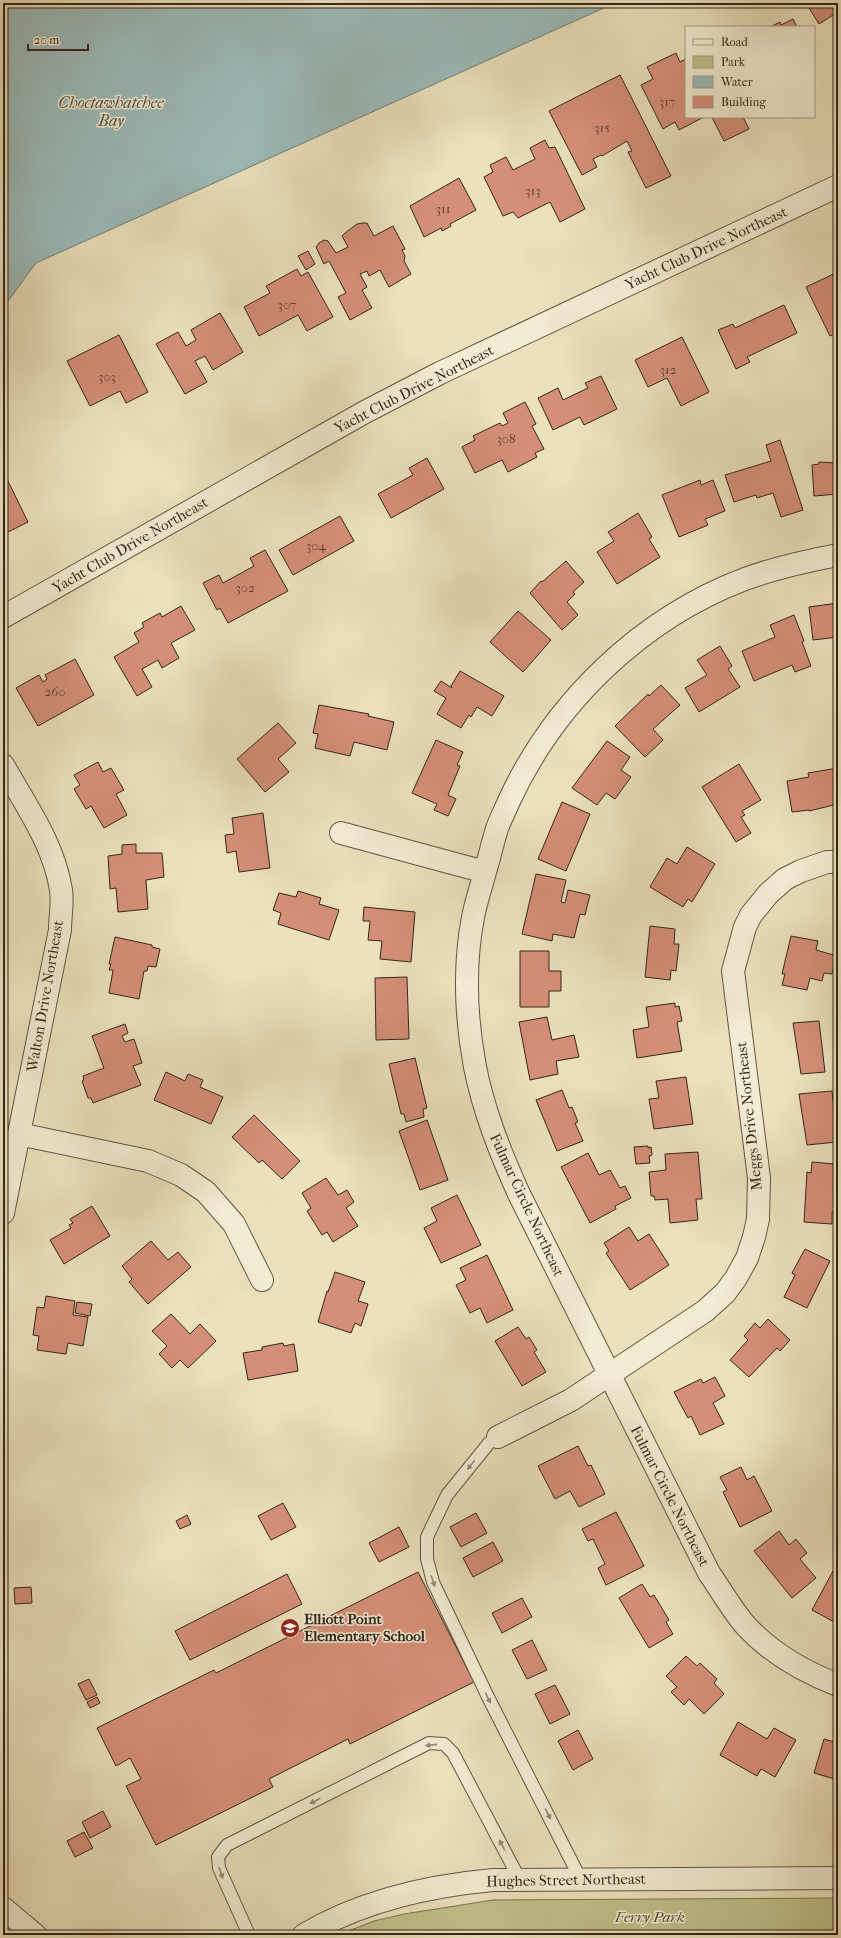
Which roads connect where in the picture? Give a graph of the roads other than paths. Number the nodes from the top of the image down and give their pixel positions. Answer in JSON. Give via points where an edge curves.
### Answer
{"nodes":[{"id":1,"x":838,"y":186,"type":"edge"},
{"id":2,"x":838,"y":555,"type":"edge"},
{"id":3,"x":3,"y":617,"type":"edge"},
{"id":4,"x":3,"y":765,"type":"edge"},
{"id":5,"x":340,"y":833,"type":"dead end"},
{"id":6,"x":838,"y":862,"type":"edge"},
{"id":7,"x":485,"y":872,"type":"junction"},
{"id":8,"x":19,"y":1134,"type":"junction"},
{"id":9,"x":3,"y":1213,"type":"edge"},
{"id":10,"x":262,"y":1280,"type":"dead end"},
{"id":11,"x":609,"y":1374,"type":"junction"},
{"id":12,"x":498,"y":1437,"type":"joint"},
{"id":13,"x":838,"y":1686,"type":"edge"},
{"id":14,"x":838,"y":1878,"type":"edge"},
{"id":15,"x":520,"y":1880,"type":"junction"},
{"id":16,"x":581,"y":1880,"type":"junction"},
{"id":17,"x":3,"y":1908,"type":"edge"},
{"id":18,"x":35,"y":1935,"type":"edge"},
{"id":19,"x":250,"y":1935,"type":"edge"},
{"id":20,"x":304,"y":1935,"type":"edge"}],
"edges":[{"from":1,"to":3,"type":"street","name":"Yacht Club Drive Northeast","via":[[399,394]]},
{"from":2,"to":7,"type":"street","name":"Fulmar Circle Northeast","via":[[768,571],[723,589],[674,615],[615,658],[583,690],[536,751],[520,778],[496,830]]},
{"from":4,"to":8,"type":"street","name":"Walton Drive Northeast","via":[[51,854],[61,890],[60,930]]},
{"from":5,"to":7,"type":"street"},
{"from":6,"to":11,"type":"street","name":"Meggs Drive Northeast","via":[[827,862],[801,871],[768,894],[745,927],[733,971],[759,1178],[758,1219],[747,1258],[736,1278],[705,1311]]},
{"from":7,"to":11,"type":"street","name":"Fulmar Circle Northeast","via":[[473,916],[468,970],[468,1011],[474,1065],[482,1101],[498,1148],[519,1194]]},
{"from":8,"to":9,"type":"street","name":"Walton Drive Northeast"},
{"from":8,"to":10,"type":"street","via":[[148,1161],[181,1175],[206,1192],[234,1224]]},
{"from":11,"to":12,"type":"street","name":"Meggs Drive Northeast","via":[[571,1400]]},
{"from":11,"to":13,"type":"street","name":"Fulmar Circle Northeast","via":[[709,1573],[746,1625],[784,1658]]},
{"from":12,"to":16,"type":"lane","one_way":true,"via":[[489,1443],[447,1495],[427,1537],[427,1559],[433,1582],[488,1697]]},
{"from":14,"to":16,"type":"street","name":"Hughes Street Northeast"},
{"from":15,"to":16,"type":"street","name":"Hughes Street Northeast"},
{"from":15,"to":19,"type":"lane","one_way":true,"via":[[453,1753],[444,1744],[429,1743],[227,1845],[218,1857],[219,1868]]},
{"from":15,"to":20,"type":"street","name":"Hughes Street Northeast","via":[[460,1883],[417,1891],[346,1914]]},
{"from":17,"to":18,"type":"street"}]}
